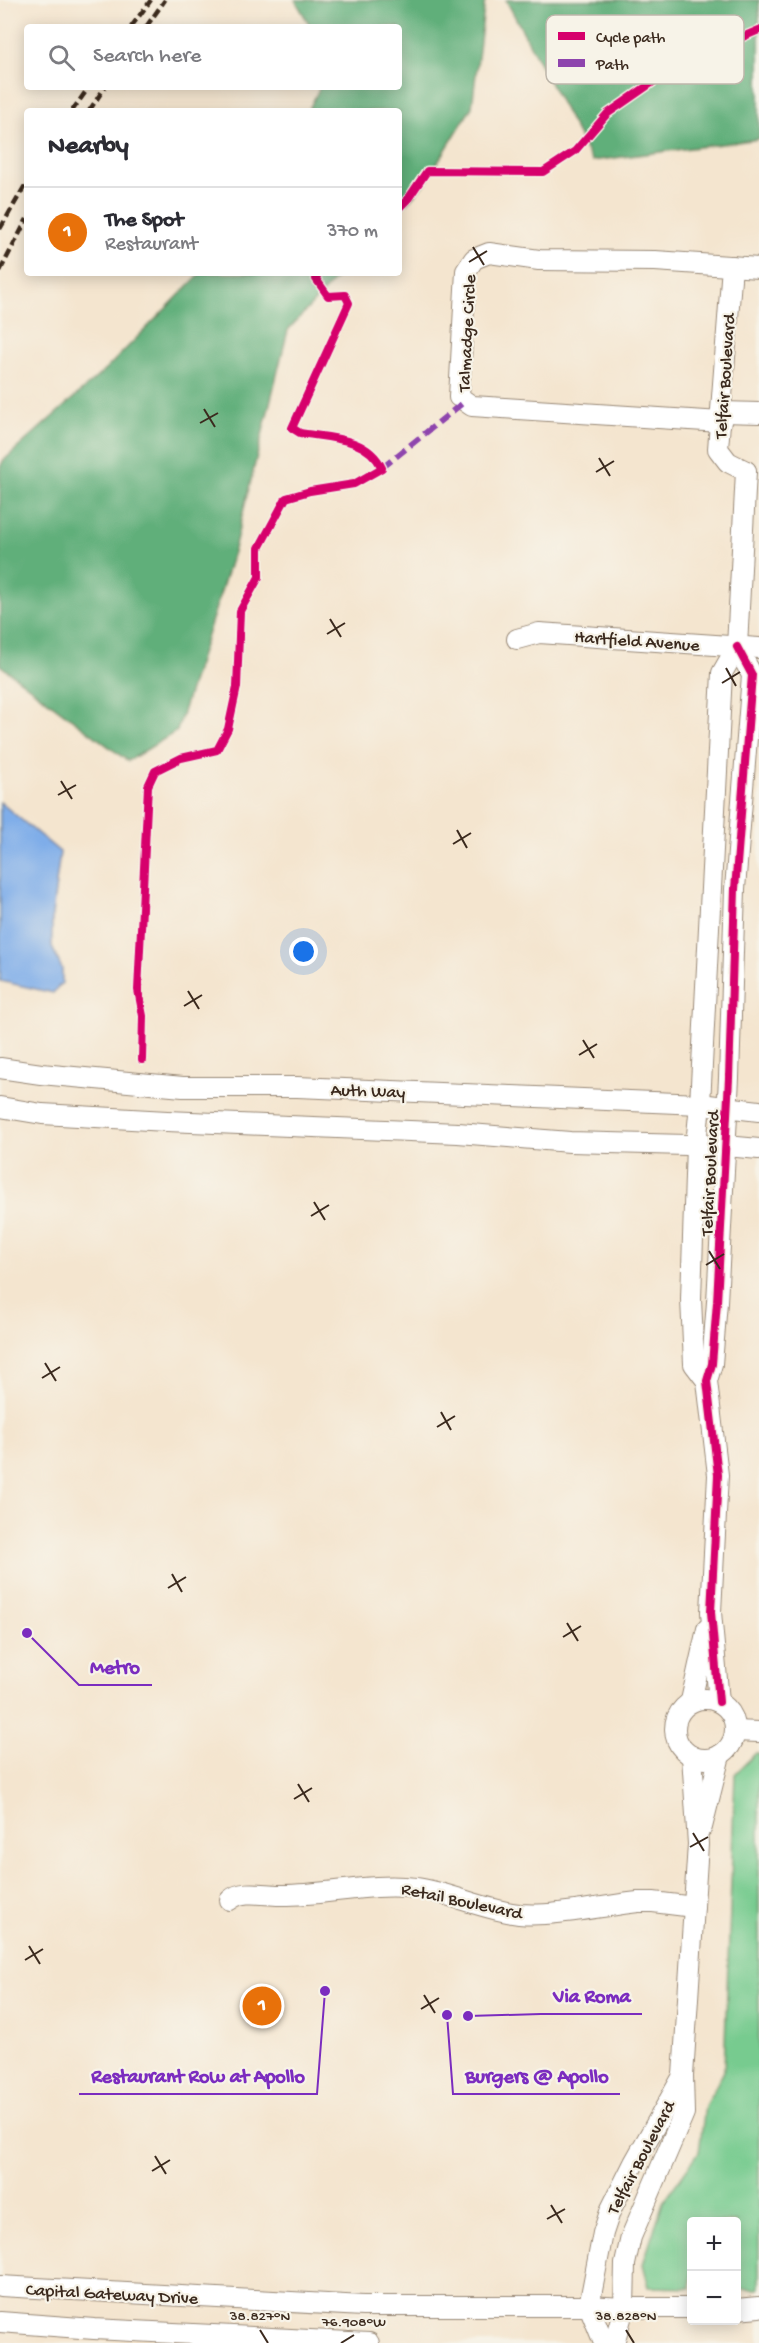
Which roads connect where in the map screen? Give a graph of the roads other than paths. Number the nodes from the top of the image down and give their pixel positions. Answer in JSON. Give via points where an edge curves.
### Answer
{"nodes":[{"id":1,"x":732,"y":266,"type":"junction"},
{"id":2,"x":759,"y":268,"type":"edge"},
{"id":3,"x":759,"y":413,"type":"edge"},
{"id":4,"x":722,"y":417,"type":"junction"},
{"id":5,"x":753,"y":466,"type":"edge"},
{"id":6,"x":517,"y":639,"type":"dead end"},
{"id":7,"x":737,"y":647,"type":"junction"},
{"id":8,"x":759,"y":648,"type":"edge"},
{"id":9,"x":741,"y":825,"type":"junction"},
{"id":10,"x":715,"y":826,"type":"junction"},
{"id":11,"x":0,"y":1068,"type":"edge"},
{"id":12,"x":700,"y":1104,"type":"junction"},
{"id":13,"x":0,"y":1107,"type":"edge"},
{"id":14,"x":732,"y":1109,"type":"junction"},
{"id":15,"x":759,"y":1111,"type":"edge"},
{"id":16,"x":696,"y":1145,"type":"junction"},
{"id":17,"x":726,"y":1146,"type":"junction"},
{"id":18,"x":759,"y":1149,"type":"edge"},
{"id":19,"x":707,"y":1381,"type":"junction"},
{"id":20,"x":711,"y":1612,"type":"junction"},
{"id":21,"x":691,"y":1701,"type":"junction"},
{"id":22,"x":719,"y":1702,"type":"junction"},
{"id":23,"x":735,"y":1731,"type":"junction"},
{"id":24,"x":759,"y":1732,"type":"edge"},
{"id":25,"x":720,"y":1755,"type":"junction"},
{"id":26,"x":692,"y":1756,"type":"junction"},
{"id":27,"x":698,"y":1844,"type":"junction"},
{"id":28,"x":230,"y":1900,"type":"dead end"},
{"id":29,"x":694,"y":1907,"type":"junction"},
{"id":30,"x":683,"y":2076,"type":"junction"},
{"id":31,"x":0,"y":2286,"type":"edge"},
{"id":32,"x":589,"y":2306,"type":"junction"},
{"id":33,"x":759,"y":2307,"type":"edge"},
{"id":34,"x":624,"y":2308,"type":"junction"},
{"id":35,"x":687,"y":2308,"type":"edge"},
{"id":36,"x":741,"y":2309,"type":"edge"},
{"id":37,"x":0,"y":2322,"type":"edge"},
{"id":38,"x":369,"y":2343,"type":"edge"},
{"id":39,"x":604,"y":2343,"type":"edge"},
{"id":40,"x":614,"y":2343,"type":"edge"}],
"edges":[{"from":1,"to":2,"type":"street","name":"Talmadge Circle"},
{"from":1,"to":4,"type":"street","name":"Telfair Boulevard"},
{"from":1,"to":4,"type":"street","name":"Talmadge Circle","via":[[538,260],[489,253],[474,259],[466,271],[459,397],[472,406]]},
{"from":3,"to":4,"type":"street"},
{"from":4,"to":5,"type":"street","name":"Telfair Boulevard","via":[[718,449],[728,462]]},
{"from":5,"to":7,"type":"street","name":"Telfair Boulevard"},
{"from":6,"to":7,"type":"street","name":"Hartfield Avenue","via":[[539,633]]},
{"from":7,"to":8,"type":"street","name":"Hartfield Avenue"},
{"from":7,"to":9,"type":"street","name":"Telfair Boulevard","via":[[752,675]]},
{"from":7,"to":10,"type":"street","name":"Telfair Boulevard","via":[[722,673]]},
{"from":9,"to":10,"type":"street"},
{"from":9,"to":14,"type":"street","name":"Telfair Boulevard","via":[[735,889]]},
{"from":10,"to":12,"type":"street","name":"Telfair Boulevard"},
{"from":11,"to":12,"type":"street","name":"Auth Way","via":[[183,1087],[297,1087]]},
{"from":12,"to":14,"type":"street","name":"Auth Way"},
{"from":12,"to":16,"type":"street","name":"Telfair Boulevard"},
{"from":13,"to":16,"type":"street","via":[[42,1114],[167,1121]]},
{"from":14,"to":15,"type":"street"},
{"from":14,"to":17,"type":"street","name":"Telfair Boulevard"},
{"from":16,"to":17,"type":"street"},
{"from":16,"to":19,"type":"street","name":"Telfair Boulevard","via":[[691,1299],[694,1364]]},
{"from":17,"to":18,"type":"street"},
{"from":17,"to":19,"type":"street","name":"Telfair Boulevard","via":[[716,1323]]},
{"from":19,"to":20,"type":"street","name":"Telfair Boulevard","via":[[718,1474]]},
{"from":20,"to":21,"type":"street","name":"Telfair Boulevard"},
{"from":20,"to":22,"type":"street","name":"Telfair Boulevard"},
{"from":21,"to":22,"type":"street","via":[[706,1698]]},
{"from":21,"to":26,"type":"street","via":[[677,1714],[674,1724],[678,1743]]},
{"from":22,"to":23,"type":"street","via":[[732,1714]]},
{"from":23,"to":24,"type":"street"},
{"from":23,"to":25,"type":"street","via":[[730,1745]]},
{"from":25,"to":26,"type":"street","via":[[701,1759]]},
{"from":25,"to":27,"type":"street","name":"Telfair Boulevard"},
{"from":26,"to":27,"type":"street","name":"Telfair Boulevard"},
{"from":27,"to":29,"type":"street","name":"Telfair Boulevard"},
{"from":28,"to":29,"type":"street","name":"Retail Boulevard","via":[[248,1894],[306,1894],[392,1886],[445,1894],[519,1914],[638,1902]]},
{"from":29,"to":30,"type":"street","name":"Telfair Boulevard"},
{"from":30,"to":32,"type":"street","name":"Telfair Boulevard","via":[[611,2209]]},
{"from":30,"to":34,"type":"street","name":"Telfair Boulevard","via":[[685,2106],[680,2126],[628,2249]]},
{"from":31,"to":32,"type":"street","name":"Capital Gateway Drive","via":[[363,2306]]},
{"from":32,"to":34,"type":"street","name":"Capital Gateway Drive"},
{"from":32,"to":39,"type":"street"},
{"from":33,"to":36,"type":"street"},
{"from":34,"to":35,"type":"street","name":"Capital Gateway Drive"},
{"from":34,"to":40,"type":"street","name":"Telfair Boulevard"},
{"from":37,"to":38,"type":"street","name":"Capital Gateway Drive"}]}
